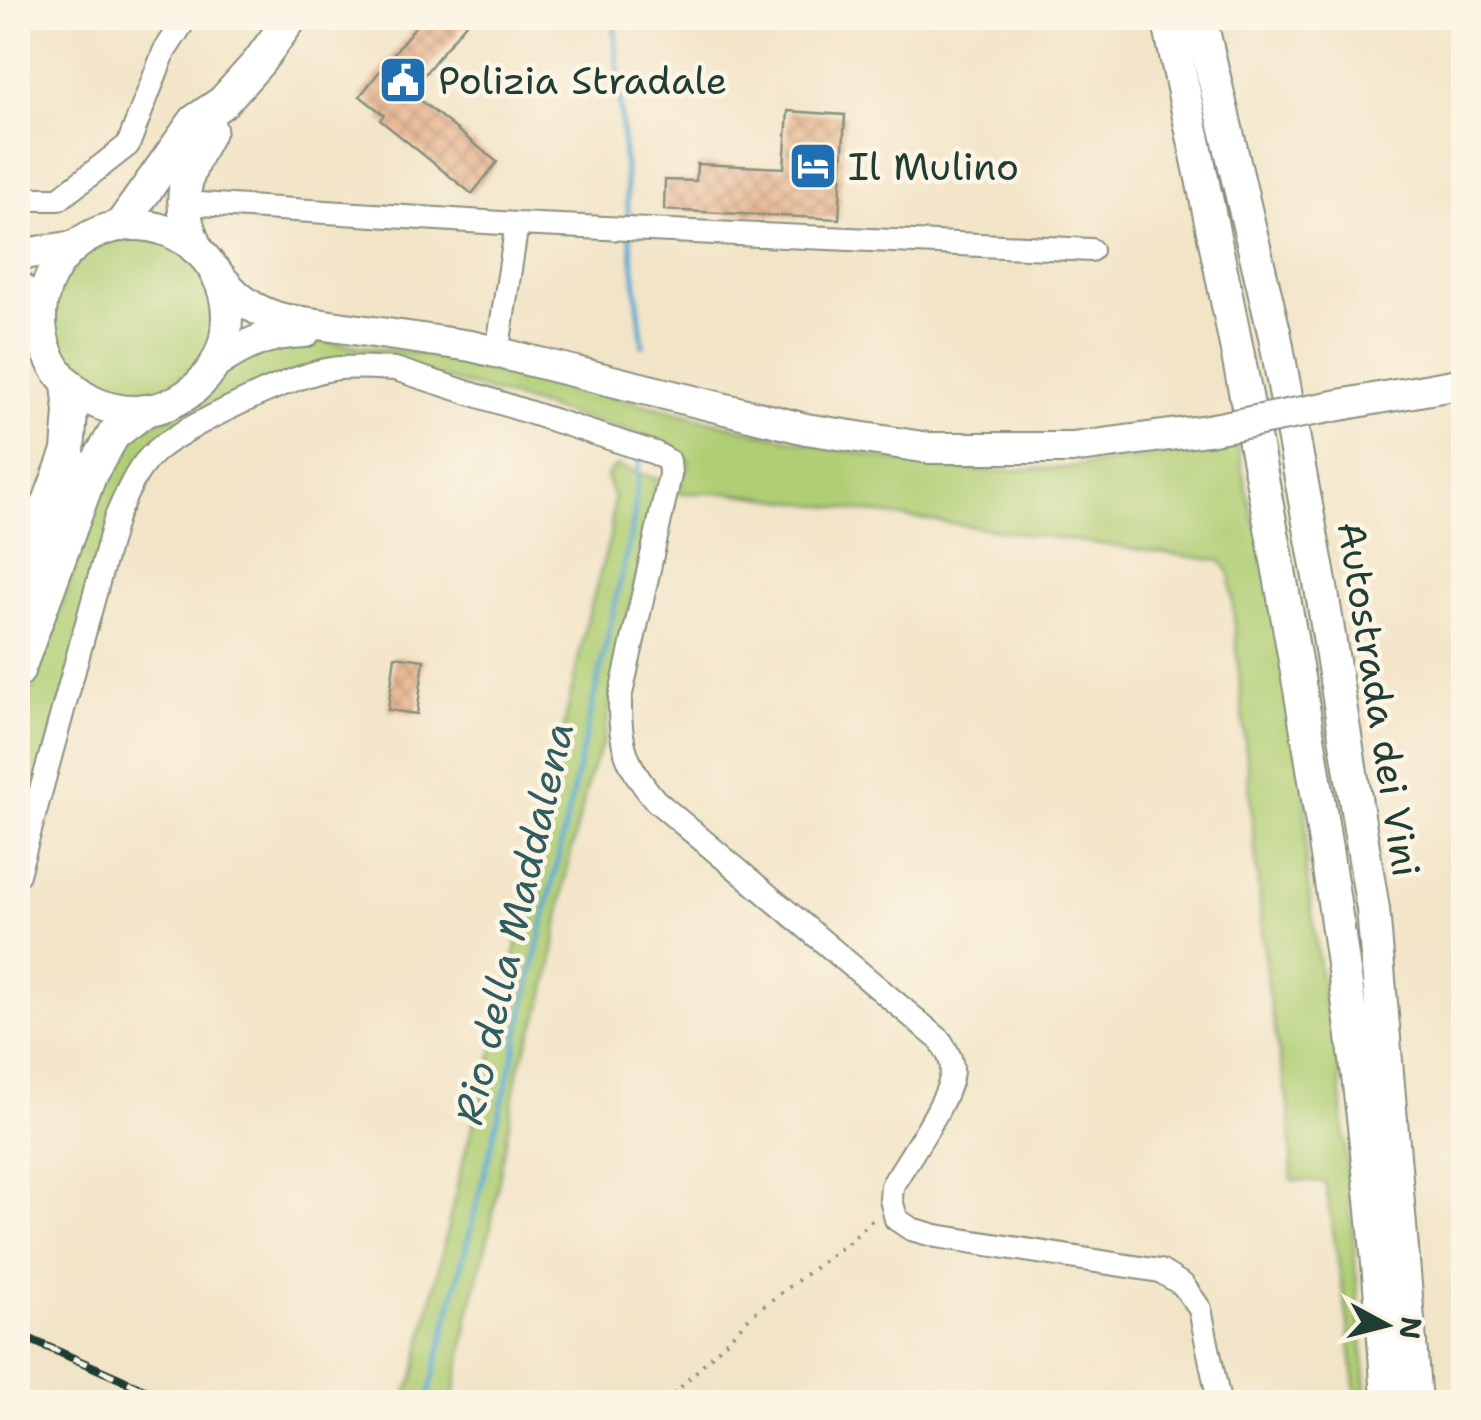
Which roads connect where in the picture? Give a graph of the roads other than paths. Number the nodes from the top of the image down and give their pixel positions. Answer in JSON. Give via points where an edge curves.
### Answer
{"nodes":[{"id":1,"x":186,"y":18,"type":"edge"},
{"id":2,"x":291,"y":18,"type":"edge"},
{"id":3,"x":1168,"y":18,"type":"edge"},
{"id":4,"x":1200,"y":18,"type":"edge"},
{"id":5,"x":223,"y":102,"type":"junction"},
{"id":6,"x":18,"y":199,"type":"edge"},
{"id":7,"x":184,"y":203,"type":"junction"},
{"id":8,"x":517,"y":224,"type":"junction"},
{"id":9,"x":121,"y":226,"type":"junction"},
{"id":10,"x":74,"y":246,"type":"junction"},
{"id":11,"x":1091,"y":250,"type":"dead end"},
{"id":12,"x":18,"y":255,"type":"edge"},
{"id":13,"x":205,"y":260,"type":"junction"},
{"id":14,"x":18,"y":286,"type":"edge"},
{"id":15,"x":41,"y":324,"type":"junction"},
{"id":16,"x":348,"y":330,"type":"junction"},
{"id":17,"x":497,"y":353,"type":"junction"},
{"id":18,"x":216,"y":364,"type":"junction"},
{"id":19,"x":1464,"y":383,"type":"edge"},
{"id":20,"x":68,"y":384,"type":"junction"},
{"id":21,"x":144,"y":412,"type":"junction"},
{"id":22,"x":18,"y":585,"type":"edge"},
{"id":23,"x":18,"y":671,"type":"edge"},
{"id":24,"x":18,"y":874,"type":"edge"},
{"id":25,"x":1382,"y":1155,"type":"junction"},
{"id":26,"x":1219,"y":1402,"type":"edge"},
{"id":27,"x":1388,"y":1402,"type":"edge"},
{"id":28,"x":1415,"y":1402,"type":"edge"}],
"edges":[{"from":1,"to":6,"type":"street","via":[[164,52],[128,146],[58,200]]},
{"from":2,"to":5,"type":"highway"},
{"from":3,"to":25,"type":"highway","name":"Autostrada dei Vini","via":[[1273,528]]},
{"from":4,"to":25,"type":"highway","name":"Autostrada dei Vini","via":[[1276,336],[1374,909]]},
{"from":5,"to":7,"type":"highway","via":[[190,166]]},
{"from":5,"to":9,"type":"highway","via":[[195,121]]},
{"from":7,"to":8,"type":"street"},
{"from":7,"to":13,"type":"highway","via":[[187,228]]},
{"from":8,"to":11,"type":"street"},
{"from":8,"to":17,"type":"street"},
{"from":9,"to":10,"type":"main road"},
{"from":9,"to":13,"type":"main road","via":[[161,228]]},
{"from":10,"to":12,"type":"main road"},
{"from":10,"to":15,"type":"main road","via":[[55,268]]},
{"from":13,"to":16,"type":"main road","via":[[255,310]]},
{"from":13,"to":18,"type":"main road","via":[[226,301],[227,328]]},
{"from":14,"to":15,"type":"main road"},
{"from":15,"to":20,"type":"main road","via":[[46,351]]},
{"from":16,"to":17,"type":"main road"},
{"from":16,"to":18,"type":"main road","via":[[266,336]]},
{"from":17,"to":19,"type":"main road","bridge":true,"via":[[806,430],[929,448],[1142,441]]},
{"from":18,"to":21,"type":"main road","via":[[195,390]]},
{"from":20,"to":21,"type":"main road","via":[[104,407]]},
{"from":20,"to":22,"type":"highway","via":[[68,451]]},
{"from":21,"to":23,"type":"highway","via":[[114,434],[91,472]]},
{"from":24,"to":26,"type":"street","via":[[116,517],[133,478],[176,436],[280,386],[329,369],[365,367],[395,369],[655,453],[669,461],[670,475],[620,698],[624,751],[656,801],[950,1055],[949,1088],[892,1186],[896,1219],[911,1229],[1160,1271],[1183,1284],[1200,1309]]},
{"from":25,"to":27,"type":"highway","name":"Autostrada dei Vini"},
{"from":25,"to":28,"type":"highway","name":"Autostrada dei Vini"}]}
